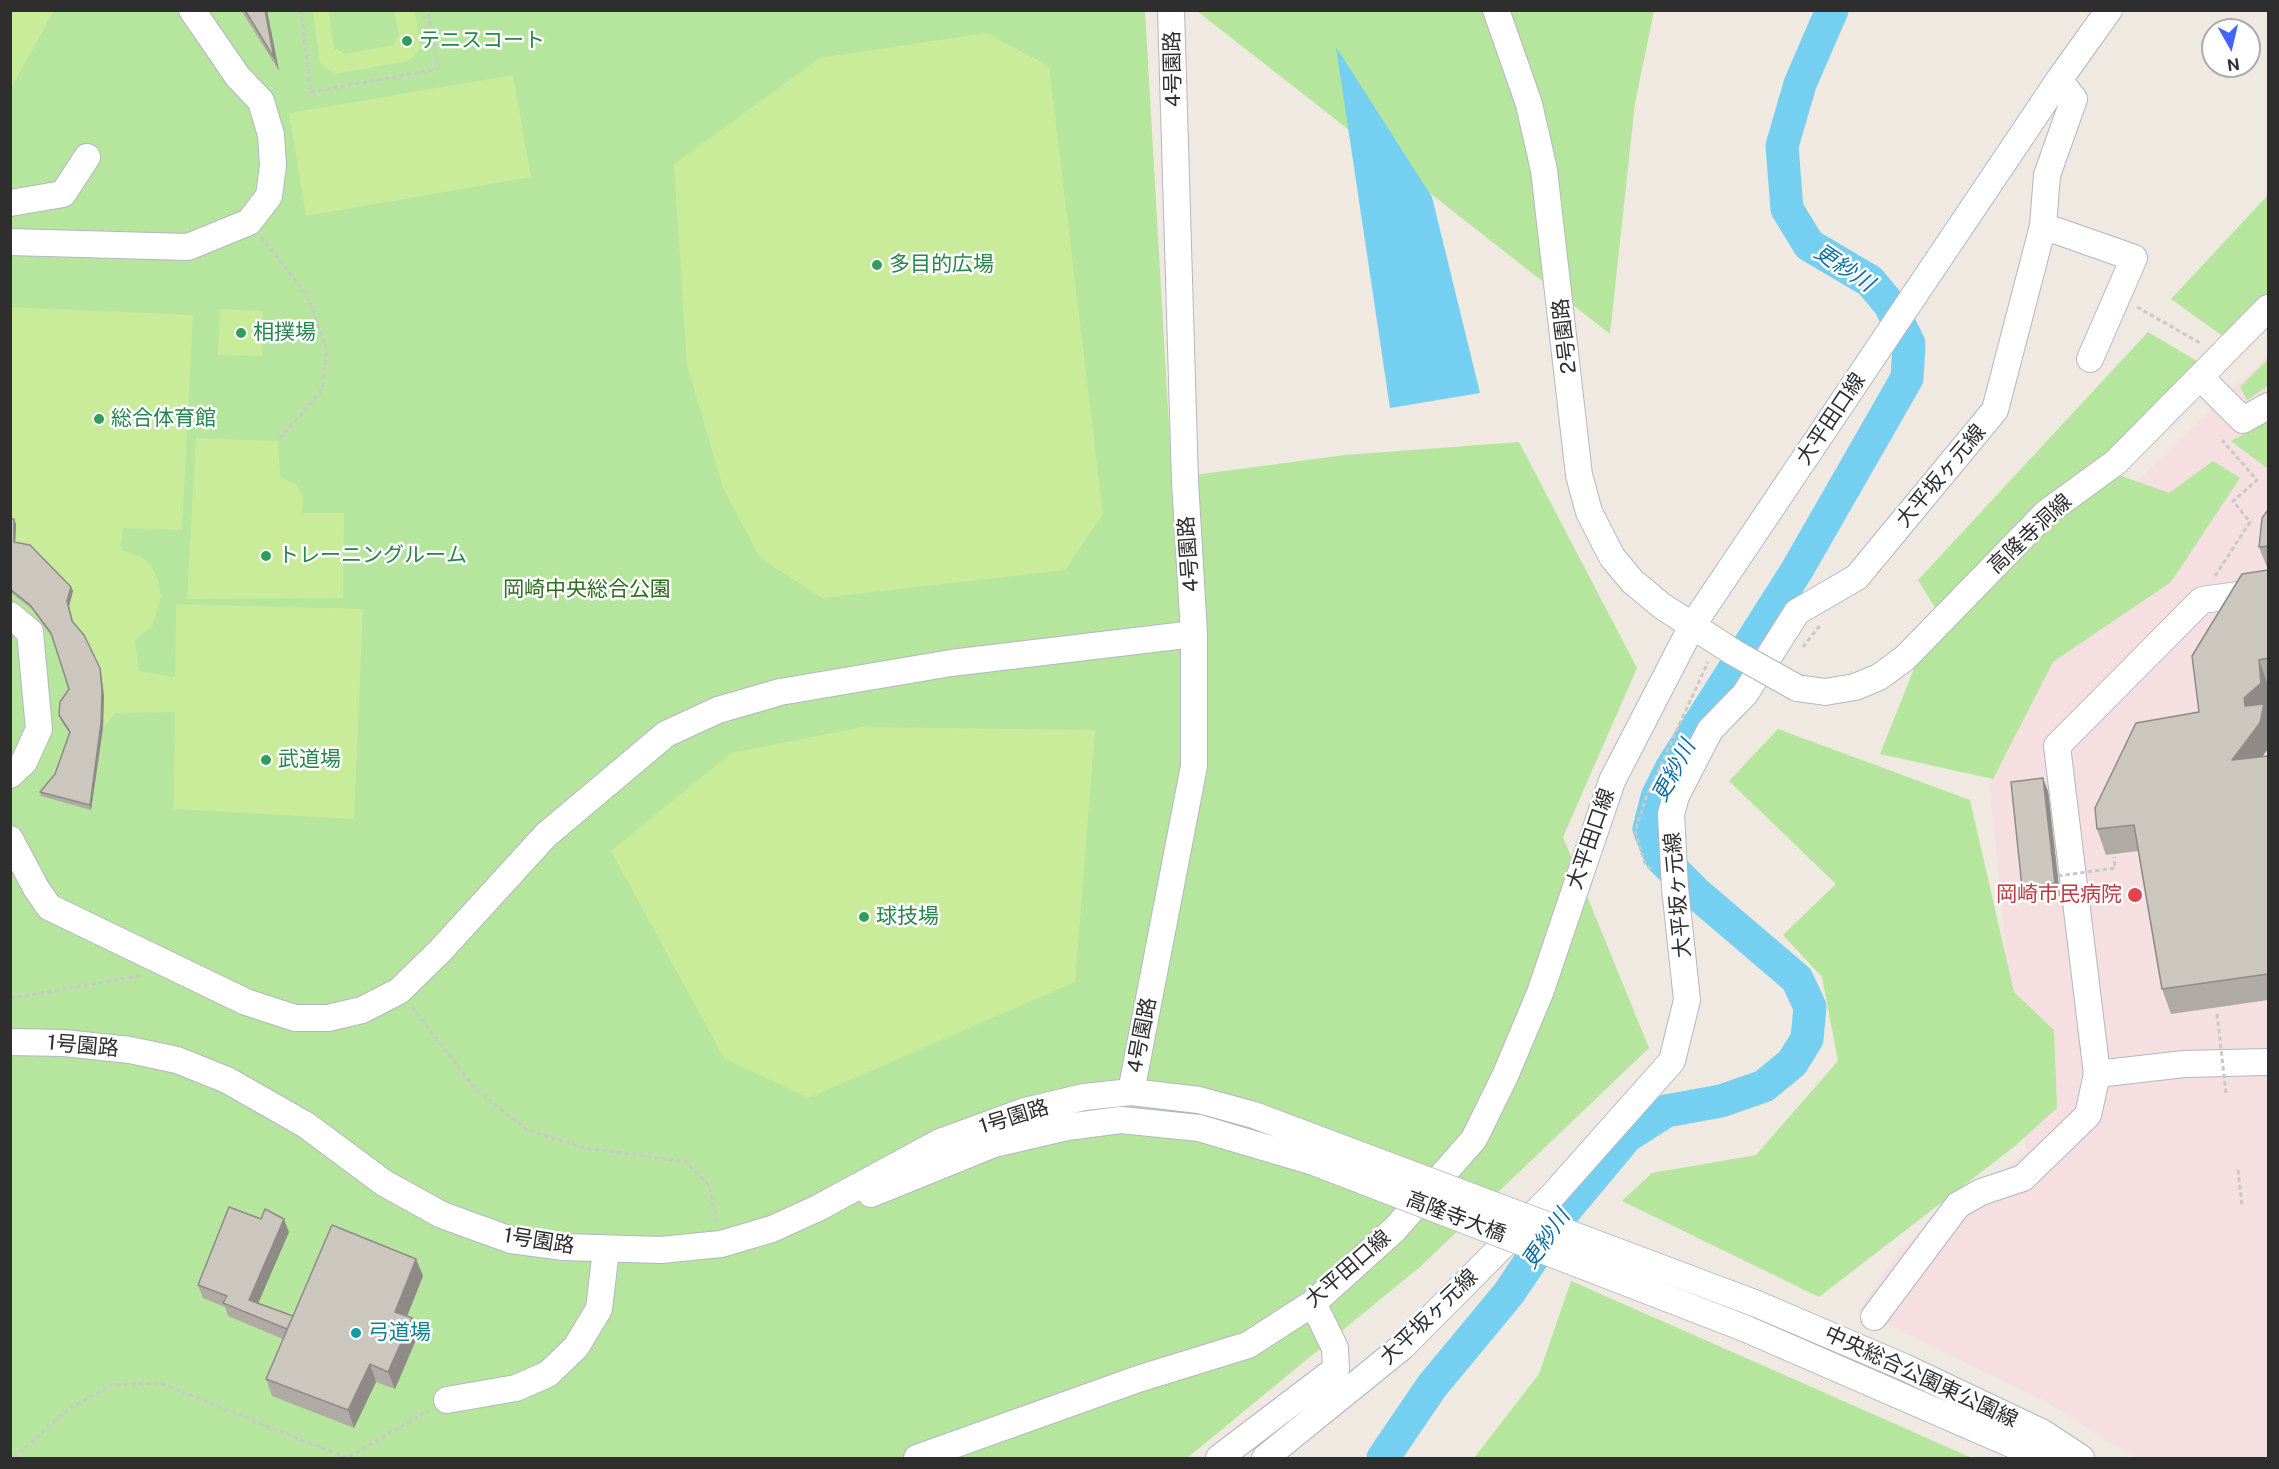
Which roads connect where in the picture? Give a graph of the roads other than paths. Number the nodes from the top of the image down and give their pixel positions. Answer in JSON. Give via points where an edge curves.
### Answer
{"nodes":[{"id":1,"x":192,"y":10,"type":"edge"},
{"id":2,"x":1171,"y":10,"type":"edge"},
{"id":3,"x":1497,"y":10,"type":"edge"},
{"id":4,"x":2109,"y":10,"type":"edge"},
{"id":5,"x":2059,"y":80,"type":"junction"},
{"id":6,"x":87,"y":157,"type":"dead end"},
{"id":7,"x":10,"y":203,"type":"edge"},
{"id":8,"x":2043,"y":225,"type":"junction"},
{"id":9,"x":10,"y":242,"type":"edge"},
{"id":10,"x":2268,"y":308,"type":"edge"},
{"id":11,"x":2090,"y":359,"type":"dead end"},
{"id":12,"x":2201,"y":378,"type":"junction"},
{"id":13,"x":2268,"y":406,"type":"edge"},
{"id":14,"x":2268,"y":591,"type":"edge"},
{"id":15,"x":10,"y":615,"type":"edge"},
{"id":16,"x":1692,"y":626,"type":"junction"},
{"id":17,"x":1194,"y":634,"type":"junction"},
{"id":18,"x":1797,"y":688,"type":"joint"},
{"id":19,"x":10,"y":775,"type":"edge"},
{"id":20,"x":10,"y":839,"type":"edge"},
{"id":21,"x":10,"y":1042,"type":"edge"},
{"id":22,"x":2268,"y":1062,"type":"edge"},
{"id":23,"x":2097,"y":1074,"type":"junction"},
{"id":24,"x":1131,"y":1092,"type":"junction"},
{"id":25,"x":1254,"y":1115,"type":"joint"},
{"id":26,"x":818,"y":1208,"type":"junction"},
{"id":27,"x":606,"y":1250,"type":"junction"},
{"id":28,"x":1313,"y":1303,"type":"junction"},
{"id":29,"x":1756,"y":1304,"type":"joint"},
{"id":30,"x":1874,"y":1317,"type":"dead end"},
{"id":31,"x":447,"y":1400,"type":"road end"},
{"id":32,"x":917,"y":1458,"type":"edge"},
{"id":33,"x":1219,"y":1458,"type":"edge"},
{"id":34,"x":1265,"y":1458,"type":"edge"},
{"id":35,"x":2043,"y":1458,"type":"edge"},
{"id":36,"x":2081,"y":1458,"type":"edge"}],
"edges":[{"from":1,"to":9,"type":"street","via":[[238,77],[261,101],[271,135],[269,196],[249,222],[189,247]]},
{"from":2,"to":17,"type":"street","name":"4号園路","via":[[1185,481]]},
{"from":3,"to":16,"type":"street","name":"2号園路","via":[[1529,104],[1544,170],[1579,475],[1589,512],[1612,557],[1632,581]]},
{"from":4,"to":5,"type":"street","name":"大平田口線"},
{"from":5,"to":8,"type":"street","name":"大平坂ヶ元線","via":[[2074,99],[2047,176]]},
{"from":5,"to":16,"type":"street","name":"大平田口線"},
{"from":6,"to":7,"type":"street","via":[[63,194]]},
{"from":8,"to":11,"type":"street","via":[[2134,258]]},
{"from":8,"to":34,"type":"street","name":"大平坂ヶ元線","via":[[1995,410],[1857,577],[1797,612],[1745,694],[1710,730],[1676,796],[1671,814],[1687,1000],[1672,1061],[1553,1195],[1401,1347]]},
{"from":10,"to":12,"type":"street","name":"高隆寺洞線"},
{"from":12,"to":13,"type":"street","via":[[2227,423],[2243,420]]},
{"from":12,"to":18,"type":"street","name":"高隆寺洞線","via":[[2116,462],[2046,513],[1905,658],[1879,677],[1855,687],[1825,692]]},
{"from":14,"to":23,"type":"street","via":[[2202,600],[2057,746]]},
{"from":15,"to":19,"type":"street","via":[[30,632],[39,729],[24,762]]},
{"from":16,"to":18,"type":"street","name":"2号園路","bridge":true},
{"from":16,"to":28,"type":"street","name":"大平田口線","via":[[1612,781],[1540,993],[1474,1139],[1395,1229]]},
{"from":17,"to":20,"type":"street","via":[[951,663],[780,692],[718,710],[666,734],[546,835],[399,991],[362,1010],[328,1018],[295,1018],[246,1002],[49,907]]},
{"from":17,"to":24,"type":"street","name":"4号園路","via":[[1194,766]]},
{"from":21,"to":27,"type":"street","name":"1号園路","via":[[130,1050],[177,1060],[227,1080],[306,1125],[384,1183],[442,1215],[511,1240]]},
{"from":22,"to":23,"type":"street","via":[[2184,1064]]},
{"from":23,"to":30,"type":"street","via":[[2088,1115],[2024,1178],[1981,1192],[1958,1205]]},
{"from":24,"to":25,"type":"street","name":"1号園路","via":[[1199,1100]]},
{"from":24,"to":26,"type":"street","name":"1号園路","via":[[1084,1097],[1025,1111],[940,1142]]},
{"from":25,"to":29,"type":"street","name":"高隆寺大橋","bridge":true},
{"from":26,"to":27,"type":"street","name":"1号園路","via":[[772,1229],[721,1244]]},
{"from":26,"to":35,"type":"street","name":"高隆寺大橋","bridge":true,"via":[[885,1190],[993,1144],[1067,1127],[1121,1120],[1199,1128],[1314,1162],[1744,1328]]},
{"from":27,"to":31,"type":"street","via":[[599,1309],[576,1347],[548,1374],[516,1388]]},
{"from":28,"to":32,"type":"street","name":"大平田口線","via":[[1248,1345],[1137,1379]]},
{"from":28,"to":33,"type":"street","via":[[1335,1348],[1336,1369]]},
{"from":29,"to":36,"type":"street","name":"中央総合公園東公園線","via":[[1904,1367],[2032,1428]]}]}
